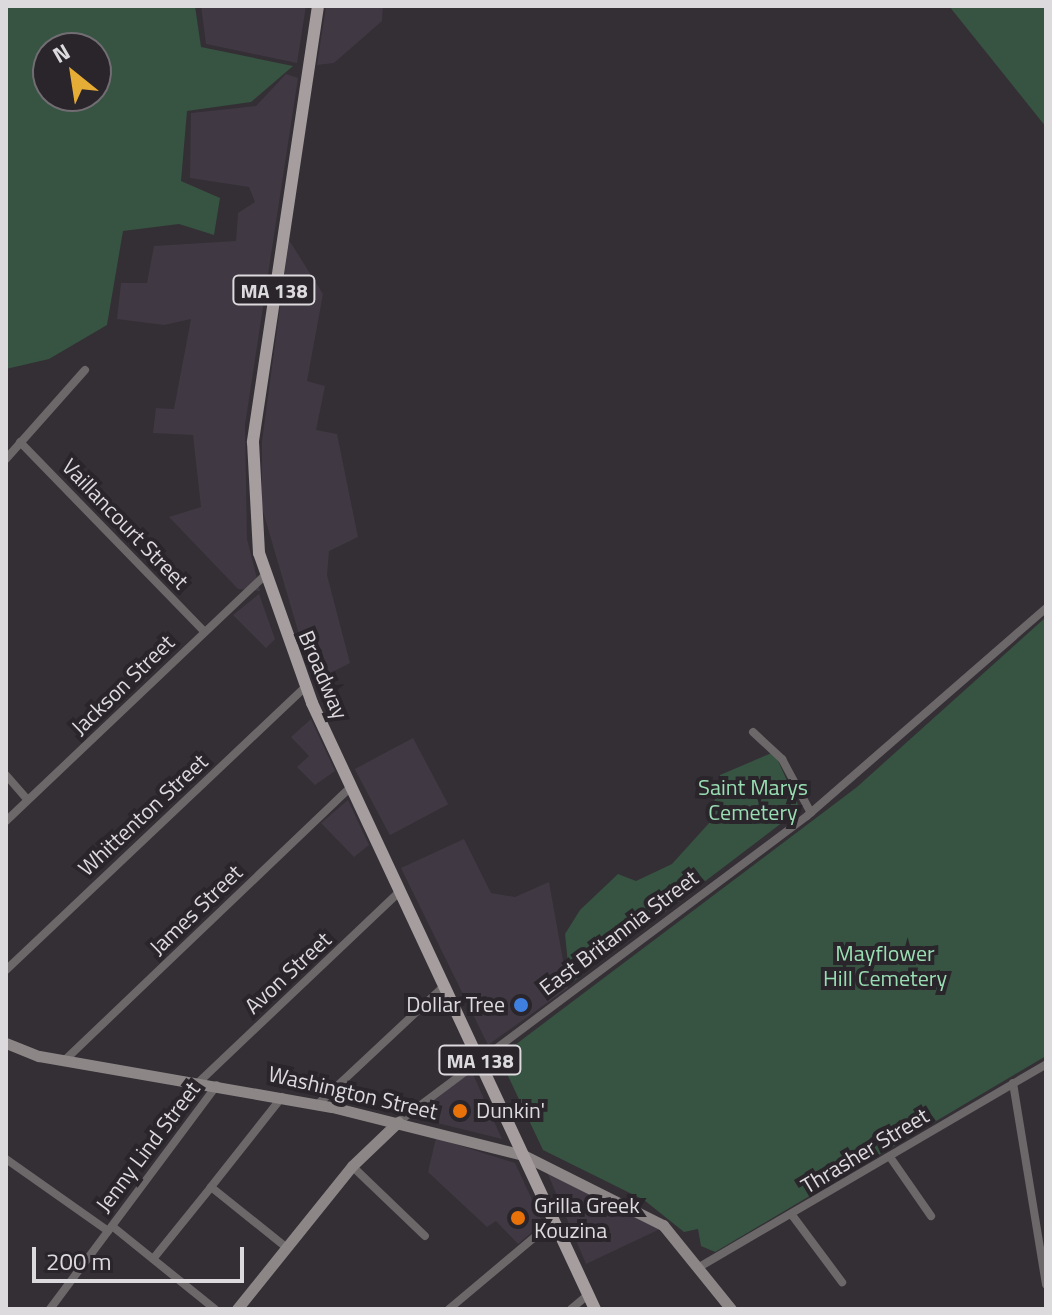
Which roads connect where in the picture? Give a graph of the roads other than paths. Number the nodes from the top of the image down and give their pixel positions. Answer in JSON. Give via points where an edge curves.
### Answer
{"nodes":[{"id":1,"x":318,"y":6,"type":"edge"},
{"id":2,"x":85,"y":370,"type":"dead end"},
{"id":3,"x":20,"y":442,"type":"junction"},
{"id":4,"x":6,"y":459,"type":"edge"},
{"id":5,"x":265,"y":575,"type":"junction"},
{"id":6,"x":1046,"y":608,"type":"edge"},
{"id":7,"x":205,"y":632,"type":"junction"},
{"id":8,"x":305,"y":687,"type":"junction"},
{"id":9,"x":753,"y":732,"type":"dead end"},
{"id":10,"x":6,"y":775,"type":"edge"},
{"id":11,"x":351,"y":787,"type":"junction"},
{"id":12,"x":28,"y":800,"type":"junction"},
{"id":13,"x":811,"y":813,"type":"junction"},
{"id":14,"x":6,"y":821,"type":"edge"},
{"id":15,"x":400,"y":891,"type":"junction"},
{"id":16,"x":6,"y":970,"type":"edge"},
{"id":17,"x":445,"y":985,"type":"junction"},
{"id":18,"x":6,"y":1043,"type":"edge"},
{"id":19,"x":66,"y":1059,"type":"junction"},
{"id":20,"x":479,"y":1059,"type":"junction"},
{"id":21,"x":1046,"y":1064,"type":"edge"},
{"id":22,"x":200,"y":1081,"type":"junction"},
{"id":23,"x":1013,"y":1083,"type":"junction"},
{"id":24,"x":219,"y":1084,"type":"junction"},
{"id":25,"x":283,"y":1097,"type":"junction"},
{"id":26,"x":318,"y":1104,"type":"junction"},
{"id":27,"x":398,"y":1122,"type":"junction"},
{"id":28,"x":523,"y":1155,"type":"junction"},
{"id":29,"x":890,"y":1157,"type":"junction"},
{"id":30,"x":6,"y":1159,"type":"edge"},
{"id":31,"x":352,"y":1166,"type":"junction"},
{"id":32,"x":211,"y":1187,"type":"junction"},
{"id":33,"x":792,"y":1215,"type":"junction"},
{"id":34,"x":931,"y":1216,"type":"dead end"},
{"id":35,"x":554,"y":1221,"type":"junction"},
{"id":36,"x":110,"y":1228,"type":"junction"},
{"id":37,"x":425,"y":1236,"type":"dead end"},
{"id":38,"x":286,"y":1247,"type":"junction"},
{"id":39,"x":153,"y":1259,"type":"junction"},
{"id":40,"x":701,"y":1266,"type":"junction"},
{"id":41,"x":842,"y":1282,"type":"dead end"},
{"id":42,"x":1046,"y":1284,"type":"edge"},
{"id":43,"x":589,"y":1294,"type":"junction"},
{"id":44,"x":453,"y":1308,"type":"edge"},
{"id":45,"x":50,"y":1309,"type":"edge"},
{"id":46,"x":215,"y":1309,"type":"edge"},
{"id":47,"x":237,"y":1309,"type":"edge"},
{"id":48,"x":571,"y":1309,"type":"edge"},
{"id":49,"x":595,"y":1309,"type":"edge"},
{"id":50,"x":731,"y":1309,"type":"edge"}],
"edges":[{"from":1,"to":5,"type":"main road","name":"Broadway","number":"MA 138","via":[[253,442]]},
{"from":2,"to":3,"type":"street"},
{"from":3,"to":4,"type":"street"},
{"from":3,"to":7,"type":"street","name":"Vaillancourt Street"},
{"from":5,"to":7,"type":"street","name":"Jackson Street"},
{"from":5,"to":8,"type":"main road","name":"Broadway","number":"MA 138"},
{"from":6,"to":13,"type":"street","name":"East Britannia Street"},
{"from":7,"to":12,"type":"street","name":"Jackson Street"},
{"from":8,"to":11,"type":"main road","name":"Broadway","number":"MA 138"},
{"from":8,"to":16,"type":"street","name":"Whittenton Street"},
{"from":9,"to":13,"type":"street","via":[[782,759]]},
{"from":10,"to":12,"type":"street"},
{"from":11,"to":15,"type":"main road","name":"Broadway","number":"MA 138"},
{"from":11,"to":19,"type":"street","name":"James Street"},
{"from":12,"to":14,"type":"street","name":"Jackson Street"},
{"from":13,"to":20,"type":"street","name":"East Britannia Street"},
{"from":15,"to":17,"type":"main road","name":"Broadway","number":"MA 138"},
{"from":15,"to":22,"type":"street","name":"Avon Street"},
{"from":17,"to":20,"type":"main road","name":"Broadway","number":"MA 138"},
{"from":17,"to":26,"type":"street"},
{"from":18,"to":19,"type":"street","name":"Washington Street"},
{"from":19,"to":22,"type":"street","name":"Washington Street"},
{"from":20,"to":27,"type":"street","name":"East Britannia Street"},
{"from":20,"to":28,"type":"main road","name":"Broadway","number":"MA 138"},
{"from":21,"to":23,"type":"street","name":"Thrasher Street"},
{"from":22,"to":24,"type":"street","name":"Washington Street"},
{"from":23,"to":29,"type":"street","name":"Thrasher Street"},
{"from":23,"to":42,"type":"street"},
{"from":24,"to":25,"type":"street","name":"Washington Street"},
{"from":24,"to":36,"type":"street","name":"Jenny Lind Street"},
{"from":25,"to":26,"type":"street","name":"Washington Street"},
{"from":25,"to":32,"type":"street"},
{"from":26,"to":27,"type":"street","name":"Washington Street"},
{"from":27,"to":28,"type":"street","name":"Washington Street"},
{"from":27,"to":31,"type":"street","name":"East Britannia Street"},
{"from":28,"to":35,"type":"main road","name":"Broadway","number":"MA 138"},
{"from":28,"to":40,"type":"street","name":"Washington Street","via":[[645,1212]]},
{"from":29,"to":33,"type":"street","name":"Thrasher Street"},
{"from":29,"to":34,"type":"street"},
{"from":30,"to":36,"type":"street"},
{"from":31,"to":37,"type":"street"},
{"from":31,"to":38,"type":"street","name":"East Britannia Street"},
{"from":32,"to":38,"type":"street"},
{"from":32,"to":39,"type":"street"},
{"from":33,"to":40,"type":"street","name":"Thrasher Street"},
{"from":33,"to":41,"type":"street"},
{"from":35,"to":43,"type":"main road","name":"Broadway","number":"MA 138"},
{"from":35,"to":44,"type":"street"},
{"from":36,"to":39,"type":"street"},
{"from":36,"to":45,"type":"street","name":"Jenny Lind Street"},
{"from":38,"to":47,"type":"street","name":"East Britannia Street"},
{"from":39,"to":46,"type":"street"},
{"from":40,"to":50,"type":"street","name":"Washington Street"},
{"from":43,"to":48,"type":"street"},
{"from":43,"to":49,"type":"main road","name":"Broadway","number":"MA 138"}]}
